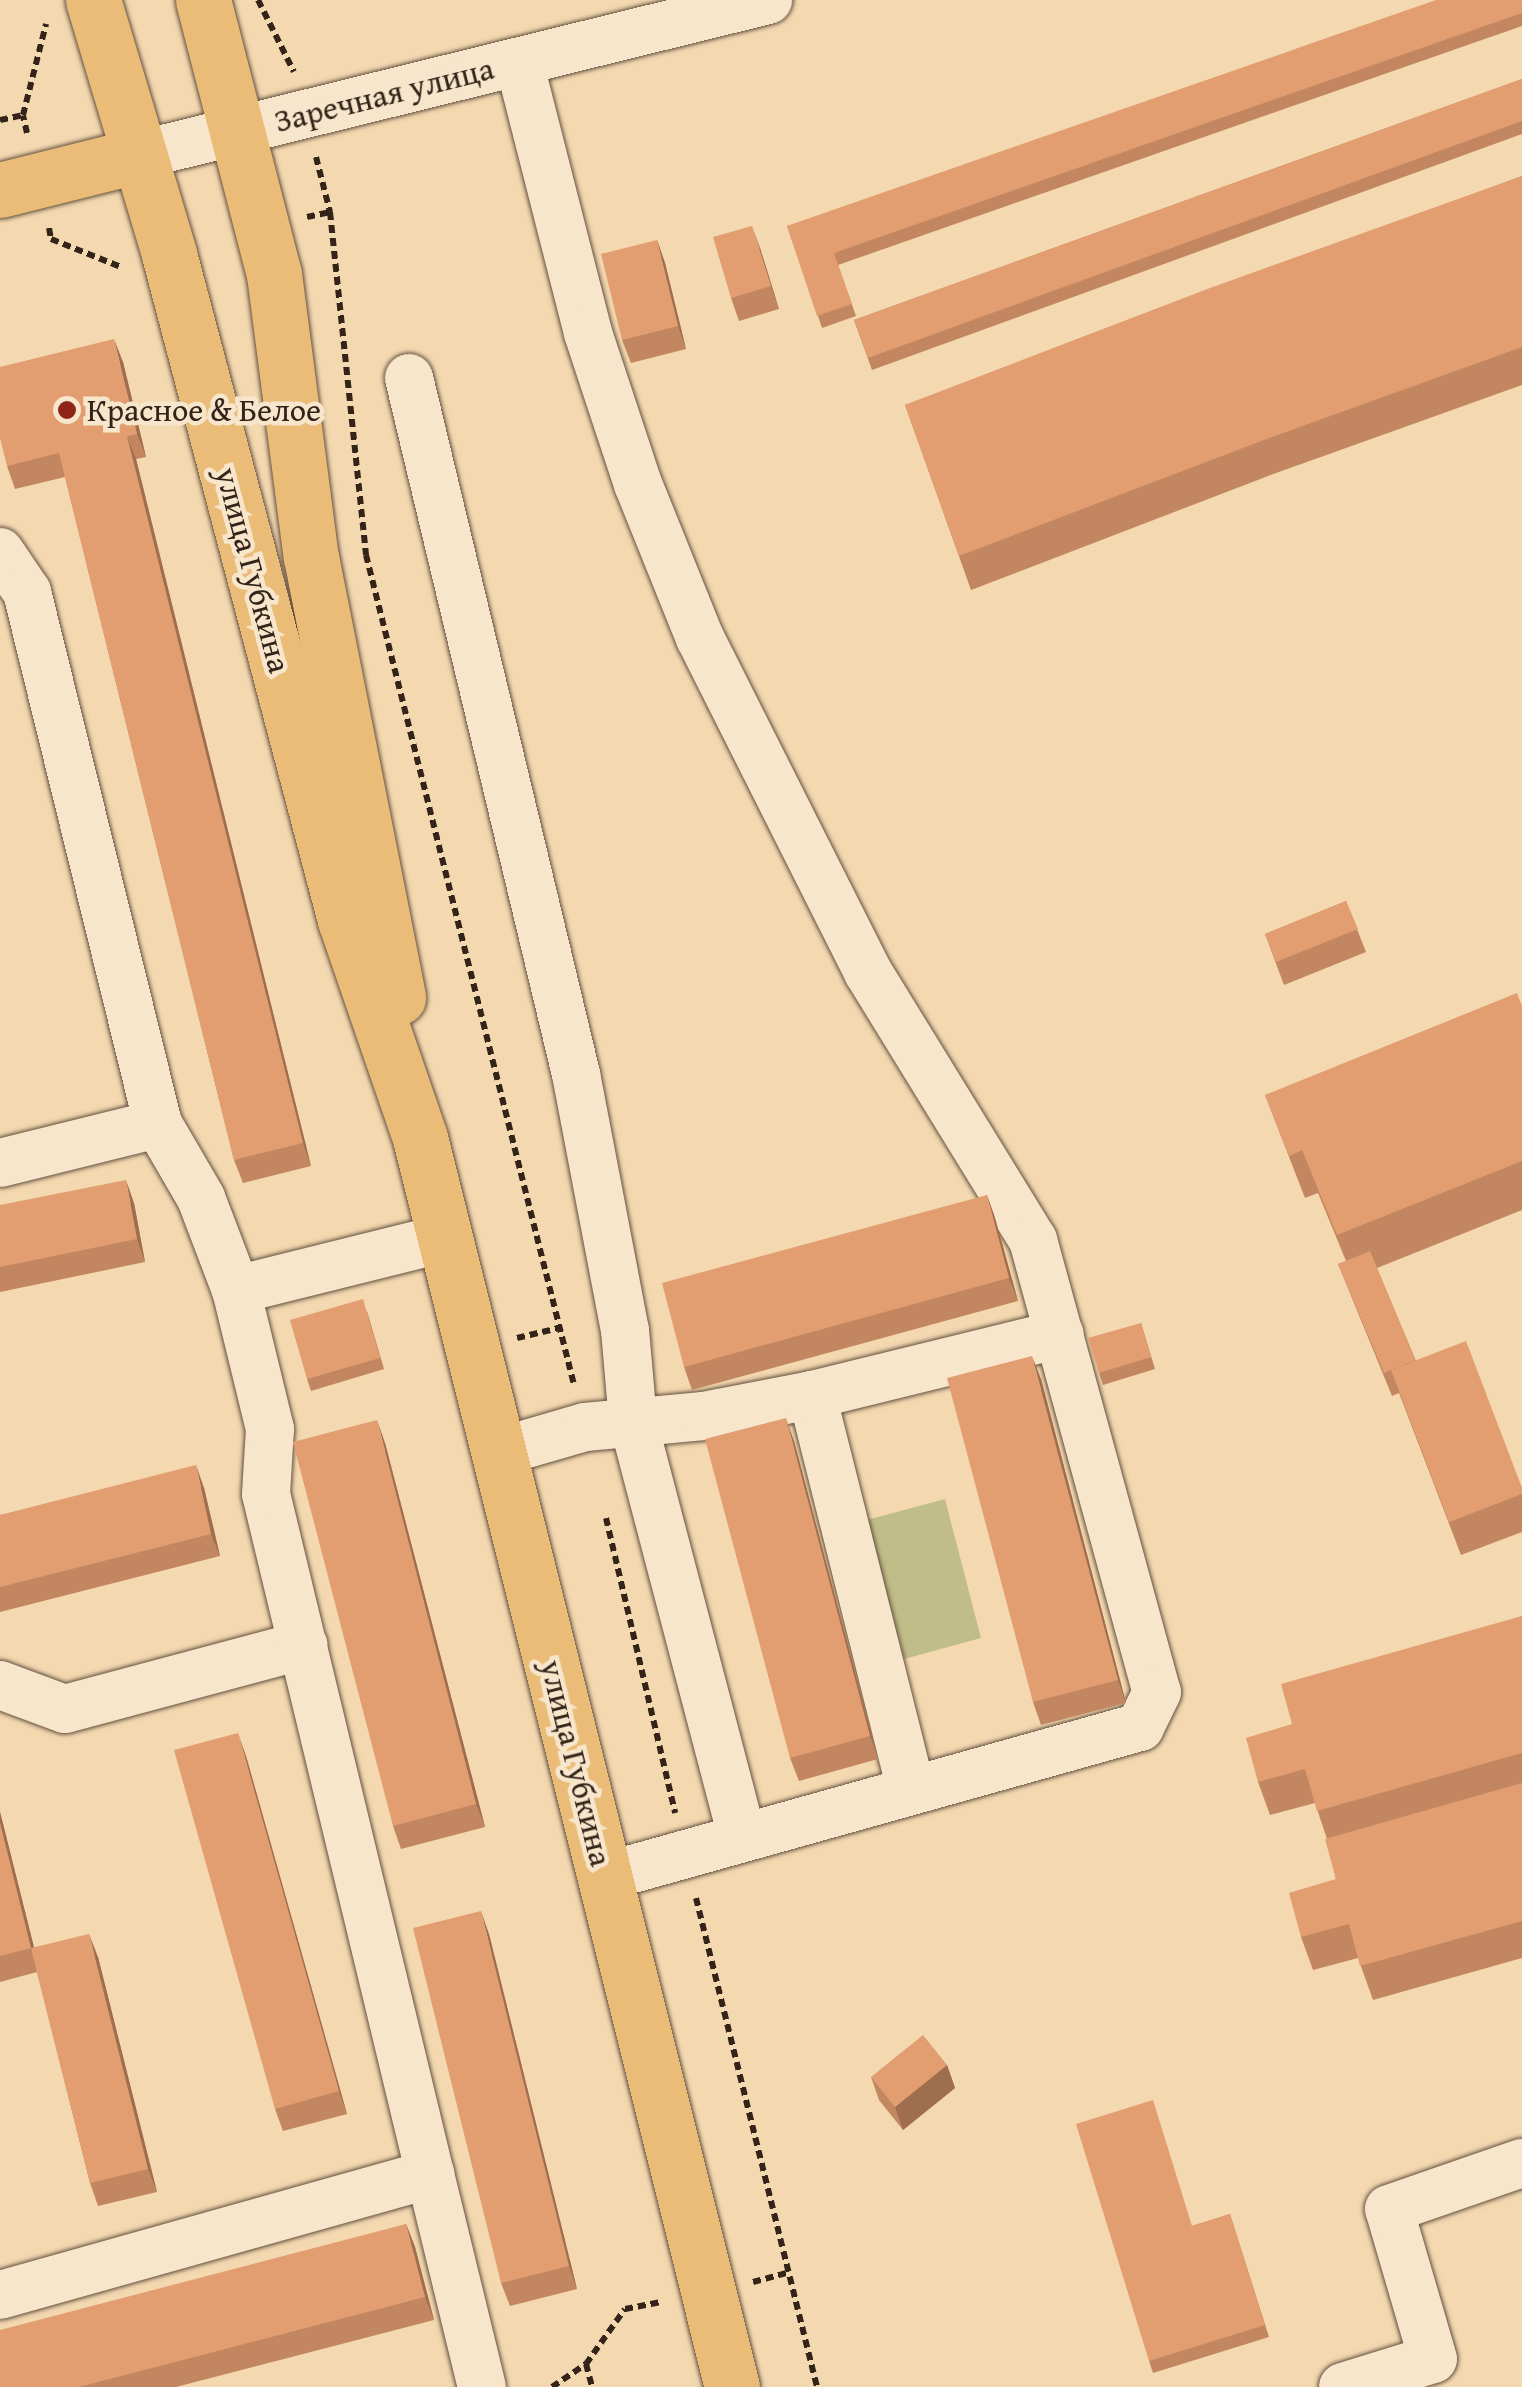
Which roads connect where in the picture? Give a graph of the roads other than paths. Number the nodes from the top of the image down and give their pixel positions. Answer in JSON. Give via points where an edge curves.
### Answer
{"nodes":[{"id":1,"x":204,"y":0,"type":"edge"},
{"id":2,"x":768,"y":0,"type":"edge"},
{"id":3,"x":68,"y":7,"type":"edge"},
{"id":4,"x":519,"y":62,"type":"junction"},
{"id":5,"x":240,"y":130,"type":"junction"},
{"id":6,"x":139,"y":155,"type":"junction"},
{"id":7,"x":0,"y":190,"type":"edge"},
{"id":8,"x":408,"y":378,"type":"dead end"},
{"id":9,"x":0,"y":552,"type":"edge"},
{"id":10,"x":158,"y":1124,"type":"junction"},
{"id":11,"x":420,"y":1138,"type":"junction"},
{"id":12,"x":0,"y":1164,"type":"edge"},
{"id":13,"x":445,"y":1238,"type":"junction"},
{"id":14,"x":236,"y":1290,"type":"junction"},
{"id":15,"x":1060,"y":1334,"type":"junction"},
{"id":16,"x":812,"y":1396,"type":"junction"},
{"id":17,"x":633,"y":1421,"type":"junction"},
{"id":18,"x":498,"y":1452,"type":"junction"},
{"id":19,"x":304,"y":1644,"type":"junction"},
{"id":20,"x":0,"y":1686,"type":"edge"},
{"id":21,"x":911,"y":1790,"type":"junction"},
{"id":22,"x":741,"y":1834,"type":"junction"},
{"id":23,"x":604,"y":1877,"type":"junction"},
{"id":24,"x":1522,"y":2162,"type":"edge"},
{"id":25,"x":430,"y":2174,"type":"junction"},
{"id":26,"x":0,"y":2295,"type":"edge"},
{"id":27,"x":482,"y":2387,"type":"edge"},
{"id":28,"x":732,"y":2387,"type":"edge"},
{"id":29,"x":1343,"y":2387,"type":"edge"}],
"edges":[{"from":1,"to":5,"type":"main road","name":"улица Губкина"},
{"from":2,"to":4,"type":"street","name":"Заречная улица"},
{"from":3,"to":6,"type":"main road","name":"улица Губкина"},
{"from":4,"to":5,"type":"street","name":"Заречная улица"},
{"from":4,"to":15,"type":"street","via":[[588,333],[638,484],[700,638],[868,972],[948,1109],[1017,1206]]},
{"from":5,"to":6,"type":"street","name":"Заречная улица"},
{"from":5,"to":11,"type":"main road","name":"улица Губкина","via":[[274,274],[311,557],[386,916]]},
{"from":6,"to":7,"type":"main road","name":"Заречная улица"},
{"from":6,"to":11,"type":"main road","name":"улица Губкина","via":[[345,920]]},
{"from":8,"to":17,"type":"street","via":[[576,1074],[625,1330]]},
{"from":9,"to":10,"type":"street","via":[[27,592]]},
{"from":10,"to":12,"type":"street"},
{"from":10,"to":14,"type":"street","via":[[200,1198]]},
{"from":11,"to":13,"type":"main road","name":"улица Губкина"},
{"from":13,"to":14,"type":"street"},
{"from":13,"to":18,"type":"main road","name":"улица Губкина"},
{"from":14,"to":19,"type":"street","via":[[270,1429],[266,1494]]},
{"from":15,"to":16,"type":"street"},
{"from":15,"to":21,"type":"street","via":[[1130,1580],[1157,1692],[1153,1711],[1140,1728]]},
{"from":16,"to":17,"type":"street"},
{"from":16,"to":21,"type":"street"},
{"from":17,"to":18,"type":"street"},
{"from":17,"to":22,"type":"street"},
{"from":18,"to":23,"type":"main road","name":"улица Губкина"},
{"from":19,"to":20,"type":"street","via":[[65,1709]]},
{"from":19,"to":25,"type":"street"},
{"from":21,"to":22,"type":"street"},
{"from":22,"to":23,"type":"street"},
{"from":23,"to":28,"type":"main road","name":"улица Губкина"},
{"from":24,"to":29,"type":"street","via":[[1389,2209],[1433,2360]]},
{"from":25,"to":26,"type":"street"},
{"from":25,"to":27,"type":"street"}]}
